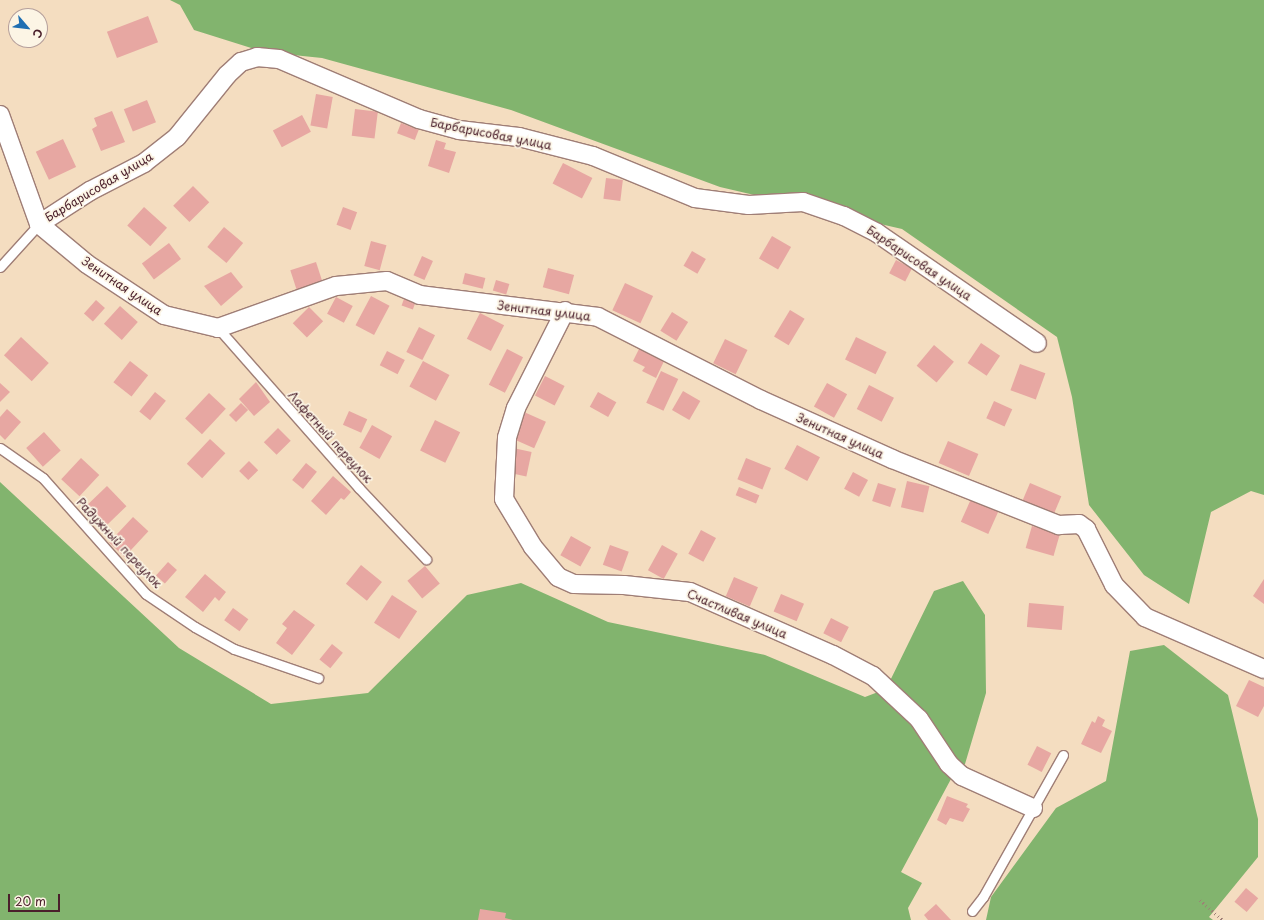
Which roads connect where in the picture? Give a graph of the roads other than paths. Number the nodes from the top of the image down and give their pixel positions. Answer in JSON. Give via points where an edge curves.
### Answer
{"nodes":[{"id":1,"x":0,"y":115,"type":"edge"},
{"id":2,"x":39,"y":224,"type":"junction"},
{"id":3,"x":0,"y":267,"type":"edge"},
{"id":4,"x":565,"y":311,"type":"junction"},
{"id":5,"x":218,"y":328,"type":"junction"},
{"id":6,"x":1037,"y":343,"type":"dead end"},
{"id":7,"x":0,"y":448,"type":"edge"},
{"id":8,"x":426,"y":559,"type":"dead end"},
{"id":9,"x":1264,"y":669,"type":"edge"},
{"id":10,"x":318,"y":678,"type":"dead end"},
{"id":11,"x":1063,"y":755,"type":"dead end"},
{"id":12,"x":1033,"y":808,"type":"junction"},
{"id":13,"x":972,"y":911,"type":"dead end"}],
"edges":[{"from":1,"to":2,"type":"street"},
{"from":2,"to":3,"type":"lane"},
{"from":2,"to":5,"type":"street","name":"Зенитная улица","via":[[87,264],[164,315]]},
{"from":2,"to":6,"type":"street","name":"Барбарисовая улица","via":[[90,191],[144,163],[177,137],[237,67],[257,57],[279,59],[419,119],[459,130],[519,137],[593,156],[695,198],[750,205],[803,202],[844,216],[877,233]]},
{"from":4,"to":5,"type":"street","name":"Зенитная улица","via":[[420,296],[387,281],[336,286]]},
{"from":4,"to":9,"type":"street","name":"Зенитная улица","via":[[598,317],[761,400],[892,459],[1060,525],[1070,523],[1086,529],[1114,585],[1145,617]]},
{"from":4,"to":12,"type":"street","name":"Счастливая улица","via":[[516,408],[507,438],[504,499],[533,547],[558,577],[574,584],[624,585],[690,592],[833,655],[873,676],[919,719],[949,764],[962,776]]},
{"from":5,"to":8,"type":"lane","name":"Лафетный переулок","via":[[359,488]]},
{"from":7,"to":10,"type":"lane","name":"Радужный переулок","via":[[43,478],[146,594],[234,649]]},
{"from":11,"to":12,"type":"lane"},
{"from":12,"to":13,"type":"lane","via":[[983,897]]}]}
